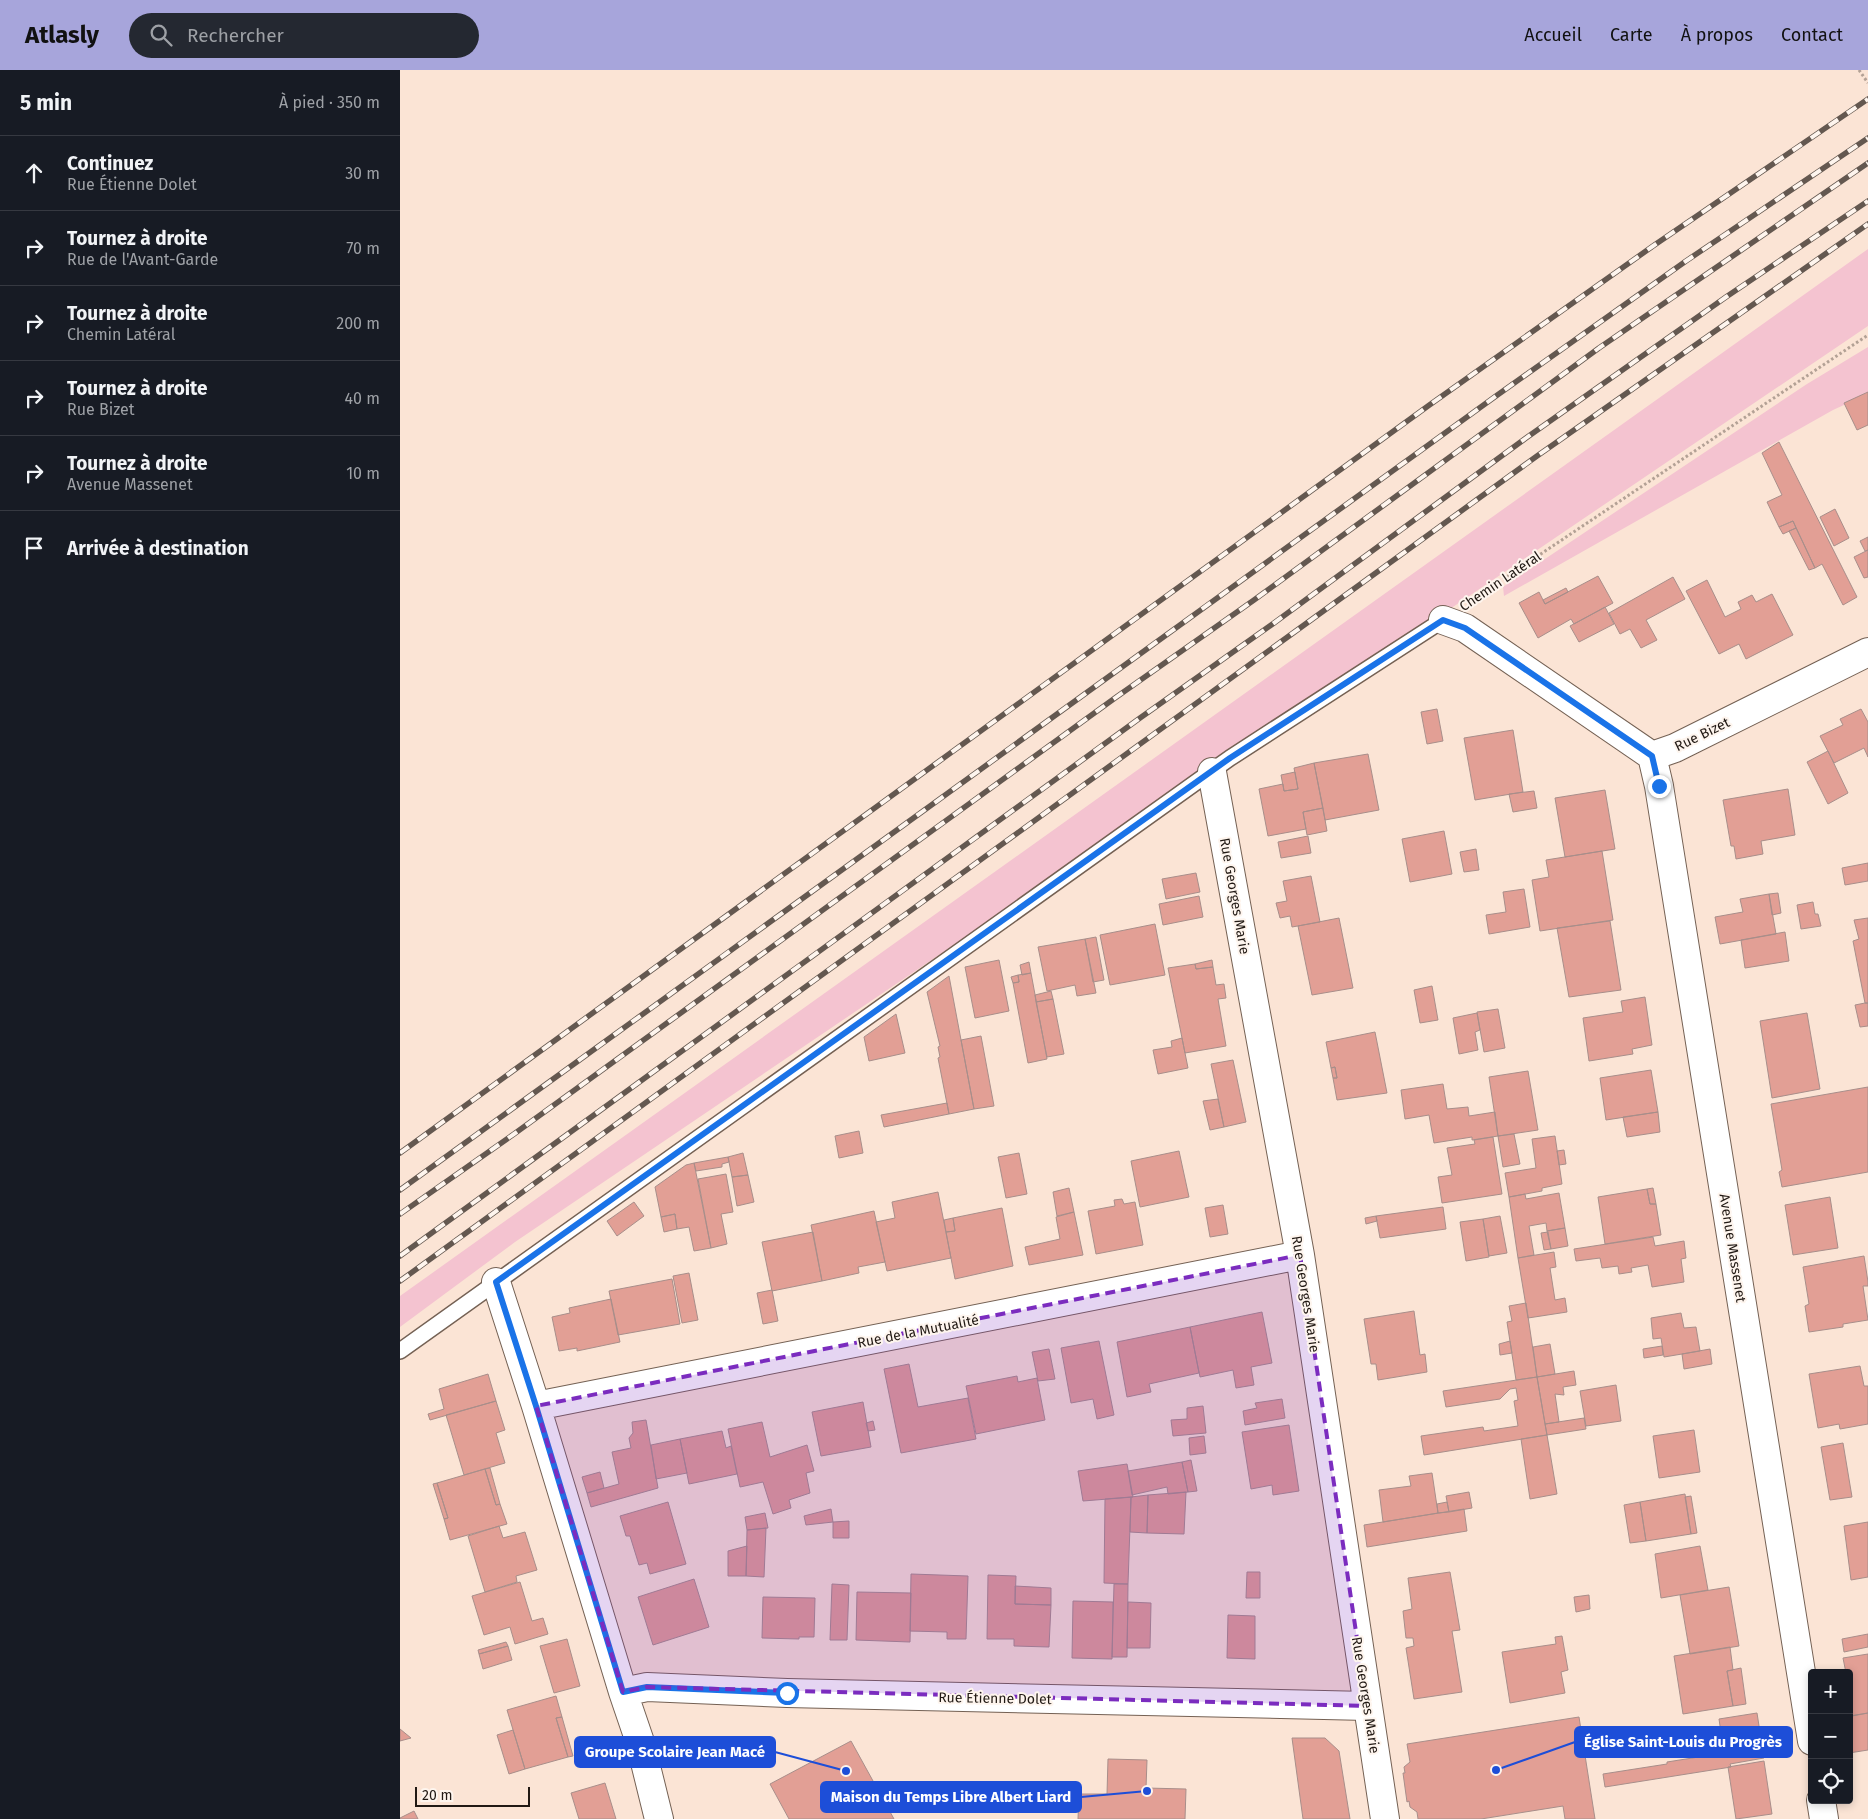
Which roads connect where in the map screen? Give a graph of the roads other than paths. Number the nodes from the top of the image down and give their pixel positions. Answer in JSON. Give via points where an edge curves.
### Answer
{"nodes":[{"id":1,"x":1443,"y":620,"type":"joint"},
{"id":2,"x":1868,"y":652,"type":"edge"},
{"id":3,"x":1652,"y":756,"type":"junction"},
{"id":4,"x":1212,"y":772,"type":"junction"},
{"id":5,"x":1300,"y":1255,"type":"junction"},
{"id":6,"x":496,"y":1282,"type":"junction"},
{"id":7,"x":400,"y":1351,"type":"edge"},
{"id":8,"x":536,"y":1406,"type":"junction"},
{"id":9,"x":623,"y":1692,"type":"junction"},
{"id":10,"x":1367,"y":1706,"type":"junction"},
{"id":11,"x":1808,"y":1716,"type":"edge"},
{"id":12,"x":1822,"y":1804,"type":"edge"},
{"id":13,"x":659,"y":1819,"type":"edge"},
{"id":14,"x":1385,"y":1819,"type":"edge"},
{"id":15,"x":1824,"y":1819,"type":"edge"}],
"edges":[{"from":1,"to":3,"type":"street","via":[[1465,628]]},
{"from":1,"to":4,"type":"lane"},
{"from":2,"to":3,"type":"street","name":"Rue Bizet","via":[[1675,748]]},
{"from":3,"to":11,"type":"street","name":"Avenue Massenet"},
{"from":4,"to":5,"type":"street","name":"Rue Georges Marie"},
{"from":4,"to":6,"type":"lane"},
{"from":5,"to":8,"type":"street","name":"Rue de la Mutualité"},
{"from":5,"to":10,"type":"street","name":"Rue Georges Marie"},
{"from":6,"to":7,"type":"lane"},
{"from":6,"to":8,"type":"street"},
{"from":8,"to":9,"type":"street"},
{"from":9,"to":10,"type":"street","name":"Rue Étienne Dolet","via":[[647,1687]]},
{"from":9,"to":13,"type":"street","via":[[640,1742]]},
{"from":10,"to":14,"type":"street","name":"Rue Georges Marie"},
{"from":12,"to":15,"type":"street"}]}
